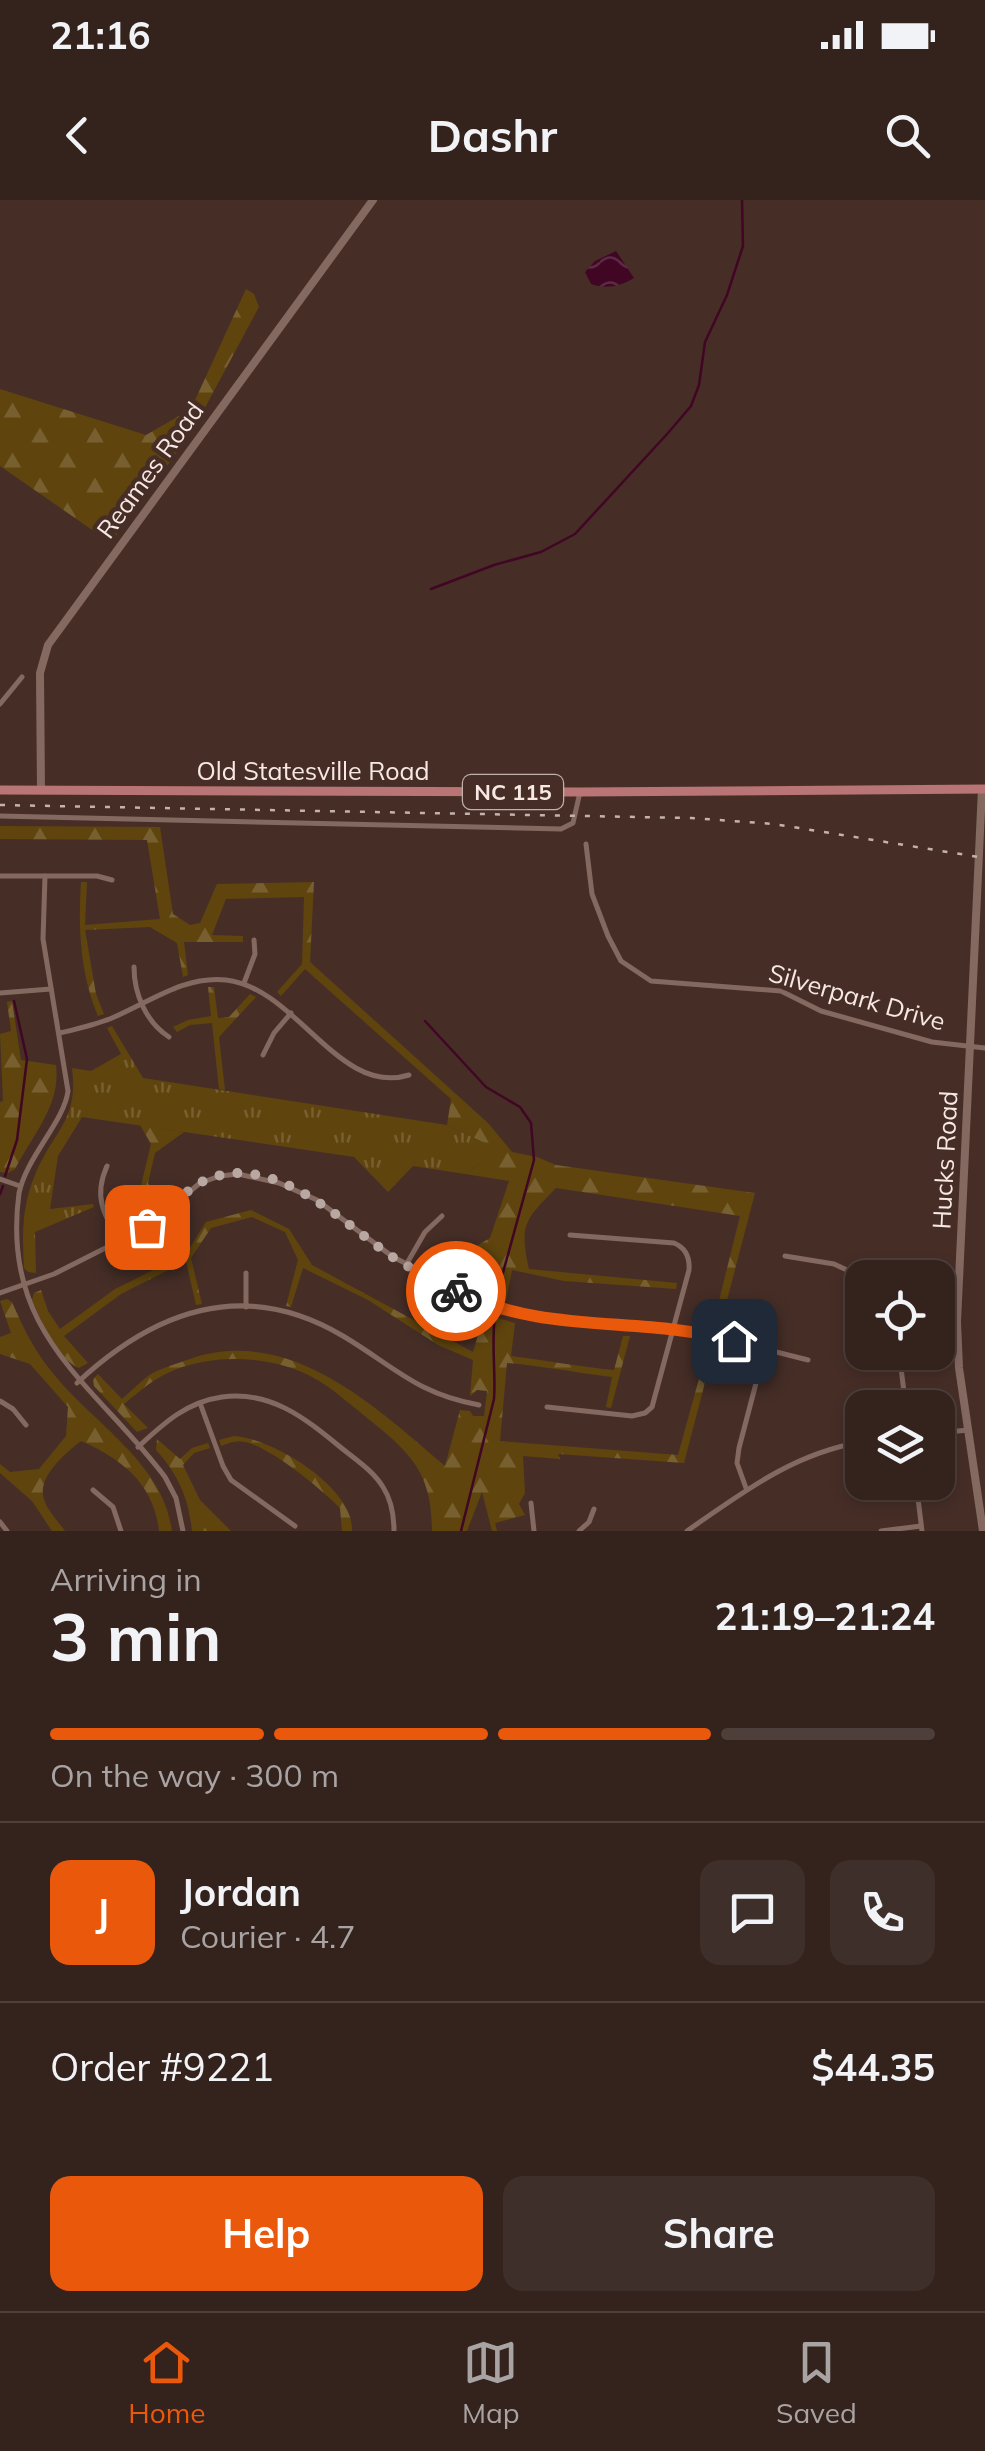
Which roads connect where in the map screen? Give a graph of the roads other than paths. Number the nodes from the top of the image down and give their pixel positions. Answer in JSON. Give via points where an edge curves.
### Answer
{"nodes":[{"id":1,"x":373,"y":200,"type":"edge"},
{"id":2,"x":22,"y":677,"type":"dead end"},
{"id":3,"x":0,"y":704,"type":"edge"},
{"id":4,"x":984,"y":789,"type":"edge"},
{"id":5,"x":0,"y":790,"type":"edge"},
{"id":6,"x":42,"y":790,"type":"junction"},
{"id":7,"x":580,"y":792,"type":"junction"},
{"id":8,"x":0,"y":816,"type":"edge"},
{"id":9,"x":983,"y":842,"type":"edge"},
{"id":10,"x":586,"y":844,"type":"dead end"},
{"id":11,"x":0,"y":876,"type":"edge"},
{"id":12,"x":44,"y":876,"type":"junction"},
{"id":13,"x":112,"y":880,"type":"dead end"},
{"id":14,"x":254,"y":940,"type":"dead end"},
{"id":15,"x":134,"y":968,"type":"dead end"},
{"id":16,"x":244,"y":983,"type":"junction"},
{"id":17,"x":52,"y":989,"type":"junction"},
{"id":18,"x":0,"y":994,"type":"edge"},
{"id":19,"x":142,"y":1004,"type":"junction"},
{"id":20,"x":291,"y":1013,"type":"junction"},
{"id":21,"x":60,"y":1033,"type":"junction"},
{"id":22,"x":169,"y":1037,"type":"dead end"},
{"id":23,"x":971,"y":1045,"type":"junction"},
{"id":24,"x":985,"y":1048,"type":"edge"},
{"id":25,"x":263,"y":1054,"type":"dead end"},
{"id":26,"x":409,"y":1076,"type":"dead end"},
{"id":27,"x":107,"y":1166,"type":"dead end"},
{"id":28,"x":0,"y":1180,"type":"edge"},
{"id":29,"x":20,"y":1186,"type":"junction"},
{"id":30,"x":442,"y":1216,"type":"dead end"},
{"id":31,"x":570,"y":1235,"type":"dead end"},
{"id":32,"x":120,"y":1241,"type":"junction"},
{"id":33,"x":785,"y":1256,"type":"dead end"},
{"id":34,"x":406,"y":1264,"type":"junction"},
{"id":35,"x":845,"y":1269,"type":"edge"},
{"id":36,"x":246,"y":1273,"type":"dead end"},
{"id":37,"x":19,"y":1287,"type":"junction"},
{"id":38,"x":0,"y":1294,"type":"edge"},
{"id":39,"x":246,"y":1307,"type":"junction"},
{"id":40,"x":674,"y":1328,"type":"junction"},
{"id":41,"x":765,"y":1349,"type":"junction"},
{"id":42,"x":808,"y":1360,"type":"dead end"},
{"id":43,"x":78,"y":1383,"type":"junction"},
{"id":44,"x":0,"y":1401,"type":"edge"},
{"id":45,"x":200,"y":1402,"type":"junction"},
{"id":46,"x":479,"y":1405,"type":"dead end"},
{"id":47,"x":547,"y":1408,"type":"dead end"},
{"id":48,"x":26,"y":1424,"type":"dead end"},
{"id":49,"x":968,"y":1430,"type":"junction"},
{"id":50,"x":955,"y":1431,"type":"edge"},
{"id":51,"x":845,"y":1447,"type":"edge"},
{"id":52,"x":138,"y":1448,"type":"junction"},
{"id":53,"x":746,"y":1488,"type":"junction"},
{"id":54,"x":93,"y":1490,"type":"dead end"},
{"id":55,"x":918,"y":1500,"type":"edge"},
{"id":56,"x":531,"y":1503,"type":"dead end"},
{"id":57,"x":594,"y":1508,"type":"dead end"},
{"id":58,"x":0,"y":1522,"type":"edge"},
{"id":59,"x":295,"y":1526,"type":"dead end"},
{"id":60,"x":922,"y":1528,"type":"edge"},
{"id":61,"x":7,"y":1531,"type":"edge"},
{"id":62,"x":122,"y":1531,"type":"edge"},
{"id":63,"x":182,"y":1531,"type":"edge"},
{"id":64,"x":394,"y":1531,"type":"edge"},
{"id":65,"x":534,"y":1531,"type":"edge"},
{"id":66,"x":579,"y":1531,"type":"edge"},
{"id":67,"x":688,"y":1531,"type":"edge"},
{"id":68,"x":882,"y":1531,"type":"edge"},
{"id":69,"x":983,"y":1531,"type":"edge"}],
"edges":[{"from":1,"to":6,"type":"main road","name":"Reames Road","via":[[48,645],[40,672]]},
{"from":2,"to":3,"type":"street"},
{"from":4,"to":7,"type":"main road","name":"Old Statesville Road","number":"NC 115"},
{"from":4,"to":9,"type":"main road","name":"Hucks Road"},
{"from":5,"to":6,"type":"main road","name":"Old Statesville Road","number":"NC 115"},
{"from":6,"to":7,"type":"main road","name":"Old Statesville Road","number":"NC 115"},
{"from":7,"to":8,"type":"street","via":[[575,820],[562,829]]},
{"from":9,"to":23,"type":"main road","name":"Hucks Road"},
{"from":10,"to":23,"type":"street","name":"Silverpark Drive","via":[[592,894],[608,936],[621,962],[650,981],[781,991],[821,1011],[932,1042]]},
{"from":11,"to":12,"type":"street"},
{"from":12,"to":13,"type":"street"},
{"from":12,"to":17,"type":"street","via":[[42,927]]},
{"from":14,"to":16,"type":"street"},
{"from":15,"to":19,"type":"street"},
{"from":16,"to":19,"type":"street","via":[[200,980]]},
{"from":16,"to":20,"type":"street"},
{"from":17,"to":18,"type":"street"},
{"from":17,"to":21,"type":"street"},
{"from":19,"to":21,"type":"street"},
{"from":19,"to":22,"type":"street"},
{"from":20,"to":25,"type":"street"},
{"from":20,"to":26,"type":"street","via":[[362,1073]]},
{"from":21,"to":29,"type":"street","via":[[67,1100]]},
{"from":23,"to":24,"type":"street","name":"Silverpark Drive"},
{"from":23,"to":49,"type":"main road","name":"Hucks Road","via":[[957,1322]]},
{"from":27,"to":32,"type":"street","via":[[100,1202]]},
{"from":28,"to":29,"type":"street"},
{"from":29,"to":37,"type":"street","via":[[13,1243]]},
{"from":30,"to":34,"type":"street"},
{"from":31,"to":40,"type":"street","via":[[681,1246],[689,1270]]},
{"from":32,"to":34,"type":"street","via":[[200,1183],[238,1174],[279,1182],[317,1200]]},
{"from":32,"to":37,"type":"street"},
{"from":33,"to":35,"type":"street"},
{"from":34,"to":40,"type":"street","via":[[516,1313],[595,1326]]},
{"from":36,"to":39,"type":"street"},
{"from":37,"to":38,"type":"street"},
{"from":37,"to":43,"type":"street","via":[[37,1331]]},
{"from":39,"to":43,"type":"street","via":[[195,1312],[150,1328]]},
{"from":39,"to":46,"type":"street","via":[[318,1324],[419,1388]]},
{"from":40,"to":41,"type":"street"},
{"from":40,"to":47,"type":"street","via":[[657,1397],[645,1414]]},
{"from":41,"to":42,"type":"street"},
{"from":41,"to":53,"type":"street","via":[[739,1448]]},
{"from":43,"to":52,"type":"street"},
{"from":44,"to":48,"type":"street"},
{"from":45,"to":52,"type":"street","via":[[175,1414]]},
{"from":45,"to":59,"type":"street","via":[[231,1480]]},
{"from":45,"to":64,"type":"street","via":[[245,1396],[295,1412],[378,1480],[392,1507]]},
{"from":49,"to":50,"type":"street"},
{"from":49,"to":69,"type":"main road","name":"Hucks Road"},
{"from":51,"to":53,"type":"street","via":[[802,1459]]},
{"from":52,"to":63,"type":"street","via":[[172,1489]]},
{"from":53,"to":67,"type":"street"},
{"from":54,"to":62,"type":"street","via":[[113,1507]]},
{"from":55,"to":60,"type":"street"},
{"from":56,"to":65,"type":"street"},
{"from":57,"to":66,"type":"street"},
{"from":58,"to":61,"type":"street"},
{"from":60,"to":68,"type":"street"}]}
